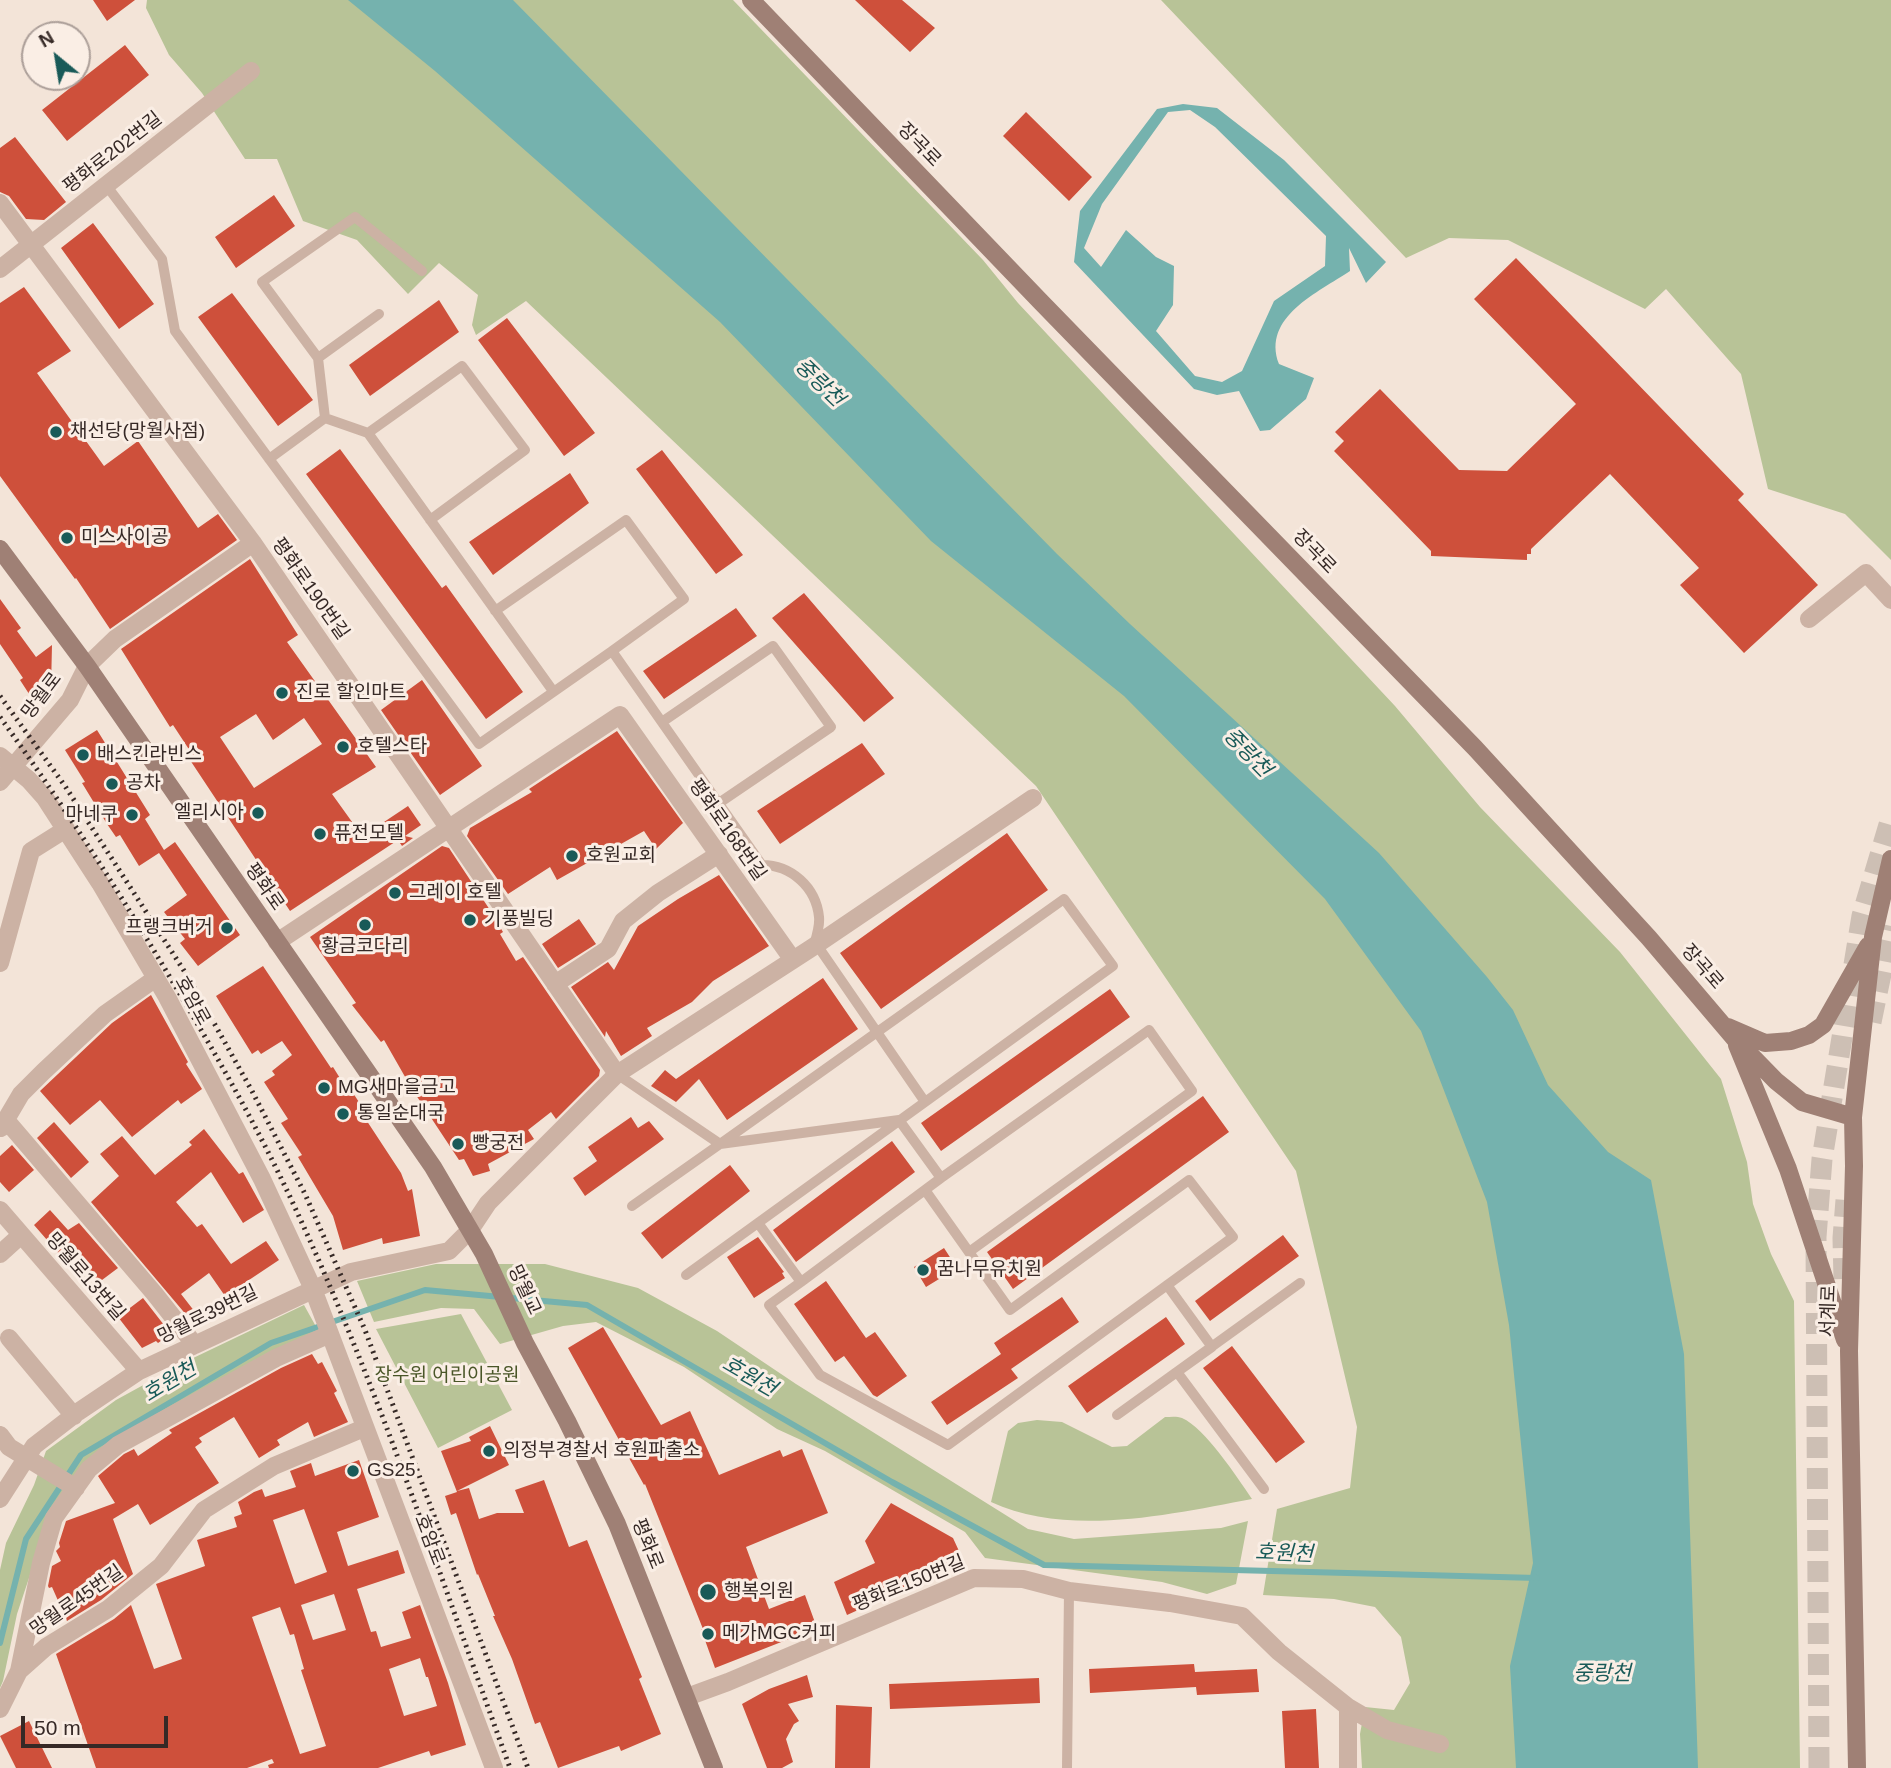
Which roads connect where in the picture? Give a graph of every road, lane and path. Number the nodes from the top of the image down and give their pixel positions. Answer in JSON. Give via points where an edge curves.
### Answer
{"nodes":[{"id":1,"x":751,"y":0,"type":"edge"},
{"id":2,"x":251,"y":71,"type":"dead end"},
{"id":3,"x":106,"y":186,"type":"junction"},
{"id":4,"x":0,"y":203,"type":"edge"},
{"id":5,"x":31,"y":245,"type":"junction"},
{"id":6,"x":0,"y":269,"type":"edge"},
{"id":7,"x":422,"y":271,"type":"dead end"},
{"id":8,"x":379,"y":314,"type":"dead end"},
{"id":9,"x":318,"y":358,"type":"junction"},
{"id":10,"x":325,"y":418,"type":"junction"},
{"id":11,"x":368,"y":433,"type":"junction"},
{"id":12,"x":270,"y":459,"type":"junction"},
{"id":13,"x":430,"y":520,"type":"junction"},
{"id":14,"x":253,"y":543,"type":"junction"},
{"id":15,"x":0,"y":549,"type":"edge"},
{"id":16,"x":1891,"y":600,"type":"edge"},
{"id":17,"x":495,"y":611,"type":"junction"},
{"id":18,"x":1809,"y":619,"type":"dead end"},
{"id":19,"x":612,"y":651,"type":"junction"},
{"id":20,"x":87,"y":666,"type":"junction"},
{"id":21,"x":553,"y":691,"type":"junction"},
{"id":22,"x":662,"y":722,"type":"junction"},
{"id":23,"x":6,"y":760,"type":"edge"},
{"id":24,"x":0,"y":782,"type":"edge"},
{"id":25,"x":1033,"y":798,"type":"dead end"},
{"id":26,"x":719,"y":803,"type":"junction"},
{"id":27,"x":66,"y":829,"type":"junction"},
{"id":28,"x":449,"y":829,"type":"junction"},
{"id":29,"x":719,"y":854,"type":"junction"},
{"id":30,"x":1891,"y":859,"type":"edge"},
{"id":31,"x":1873,"y":937,"type":"junction"},
{"id":32,"x":277,"y":942,"type":"junction"},
{"id":33,"x":815,"y":946,"type":"junction"},
{"id":34,"x":793,"y":960,"type":"junction"},
{"id":35,"x":0,"y":963,"type":"edge"},
{"id":36,"x":156,"y":978,"type":"junction"},
{"id":37,"x":555,"y":984,"type":"junction"},
{"id":38,"x":1729,"y":1032,"type":"junction"},
{"id":39,"x":878,"y":1033,"type":"junction"},
{"id":40,"x":617,"y":1074,"type":"junction"},
{"id":41,"x":925,"y":1102,"type":"junction"},
{"id":42,"x":1853,"y":1117,"type":"junction"},
{"id":43,"x":899,"y":1120,"type":"junction"},
{"id":44,"x":3,"y":1124,"type":"edge"},
{"id":45,"x":720,"y":1144,"type":"junction"},
{"id":46,"x":941,"y":1178,"type":"junction"},
{"id":47,"x":925,"y":1190,"type":"junction"},
{"id":48,"x":632,"y":1206,"type":"dead end"},
{"id":49,"x":0,"y":1210,"type":"edge"},
{"id":50,"x":758,"y":1223,"type":"junction"},
{"id":51,"x":470,"y":1230,"type":"junction"},
{"id":52,"x":21,"y":1235,"type":"junction"},
{"id":53,"x":969,"y":1252,"type":"junction"},
{"id":54,"x":0,"y":1254,"type":"edge"},
{"id":55,"x":484,"y":1254,"type":"joint"},
{"id":56,"x":686,"y":1275,"type":"dead end"},
{"id":57,"x":801,"y":1282,"type":"junction"},
{"id":58,"x":1300,"y":1283,"type":"dead end"},
{"id":59,"x":1167,"y":1285,"type":"junction"},
{"id":60,"x":313,"y":1289,"type":"junction"},
{"id":61,"x":329,"y":1331,"type":"junction"},
{"id":62,"x":9,"y":1338,"type":"dead end"},
{"id":63,"x":525,"y":1343,"type":"joint"},
{"id":64,"x":195,"y":1345,"type":"junction"},
{"id":65,"x":1849,"y":1351,"type":"junction"},
{"id":66,"x":139,"y":1371,"type":"junction"},
{"id":67,"x":1177,"y":1372,"type":"junction"},
{"id":68,"x":74,"y":1416,"type":"junction"},
{"id":69,"x":364,"y":1428,"type":"junction"},
{"id":70,"x":0,"y":1435,"type":"edge"},
{"id":71,"x":27,"y":1457,"type":"junction"},
{"id":72,"x":76,"y":1488,"type":"junction"},
{"id":73,"x":1264,"y":1489,"type":"dead end"},
{"id":74,"x":0,"y":1499,"type":"edge"},
{"id":75,"x":1069,"y":1591,"type":"junction"},
{"id":76,"x":19,"y":1671,"type":"junction"},
{"id":77,"x":687,"y":1697,"type":"junction"},
{"id":78,"x":1348,"y":1707,"type":"junction"},
{"id":79,"x":0,"y":1709,"type":"edge"},
{"id":80,"x":1440,"y":1744,"type":"dead end"},
{"id":81,"x":494,"y":1768,"type":"edge"},
{"id":82,"x":713,"y":1768,"type":"edge"},
{"id":83,"x":1067,"y":1768,"type":"edge"},
{"id":84,"x":1348,"y":1768,"type":"edge"},
{"id":85,"x":1857,"y":1768,"type":"edge"}],
"edges":[{"from":1,"to":38,"type":"main road","name":"장곡로","via":[[1475,748]]},
{"from":2,"to":3,"type":"street","name":"평화로202번길"},
{"from":3,"to":5,"type":"street","name":"평화로202번길"},
{"from":3,"to":12,"type":"lane","via":[[162,259],[175,331]]},
{"from":4,"to":5,"type":"street"},
{"from":5,"to":6,"type":"street","name":"평화로202번길"},
{"from":5,"to":14,"type":"street"},
{"from":7,"to":9,"type":"lane","via":[[355,216],[262,282]]},
{"from":8,"to":9,"type":"lane"},
{"from":9,"to":10,"type":"lane"},
{"from":10,"to":11,"type":"lane"},
{"from":10,"to":12,"type":"lane"},
{"from":11,"to":13,"type":"lane"},
{"from":11,"to":13,"type":"lane","via":[[462,366],[526,450]]},
{"from":12,"to":21,"type":"lane","via":[[479,744]]},
{"from":13,"to":17,"type":"lane"},
{"from":14,"to":20,"type":"street","name":"평화로190번길","via":[[115,639]]},
{"from":14,"to":28,"type":"street","name":"평화로190번길"},
{"from":15,"to":20,"type":"main road","name":"평화로"},
{"from":16,"to":18,"type":"street","via":[[1866,573]]},
{"from":17,"to":19,"type":"lane","via":[[626,520],[684,599]]},
{"from":17,"to":21,"type":"lane"},
{"from":19,"to":21,"type":"lane"},
{"from":19,"to":22,"type":"lane"},
{"from":20,"to":23,"type":"street","name":"망월로","via":[[70,700]]},
{"from":20,"to":32,"type":"main road","name":"평화로"},
{"from":22,"to":26,"type":"lane"},
{"from":22,"to":26,"type":"lane","via":[[773,646],[831,727]]},
{"from":23,"to":24,"type":"street","name":"망월로"},
{"from":23,"to":27,"type":"street","name":"호암로","via":[[45,798]]},
{"from":25,"to":33,"type":"street"},
{"from":26,"to":33,"type":"lane","via":[[762,865],[792,871],[812,895],[819,917]]},
{"from":27,"to":35,"type":"street","via":[[31,851]]},
{"from":27,"to":36,"type":"street","name":"호암로"},
{"from":28,"to":29,"type":"street","name":"평화로168번길","via":[[620,715]]},
{"from":28,"to":32,"type":"street","name":"평화로168번길"},
{"from":28,"to":37,"type":"street","name":"평화로190번길"},
{"from":29,"to":34,"type":"street","name":"평화로168번길"},
{"from":29,"to":37,"type":"street","via":[[658,893],[623,921],[608,949]]},
{"from":30,"to":31,"type":"main road","name":"서계로"},
{"from":31,"to":38,"type":"main road","via":[[1823,1025],[1809,1035],[1765,1042]]},
{"from":31,"to":42,"type":"main road","name":"서계로"},
{"from":32,"to":51,"type":"main road","name":"평화로","via":[[433,1167]]},
{"from":33,"to":34,"type":"street"},
{"from":33,"to":39,"type":"lane"},
{"from":34,"to":40,"type":"street"},
{"from":36,"to":44,"type":"street","via":[[105,1014],[61,1054],[21,1094]]},
{"from":36,"to":60,"type":"street","name":"호암로","via":[[262,1179]]},
{"from":37,"to":40,"type":"street","name":"평화로190번길"},
{"from":38,"to":42,"type":"main road","name":"장곡로","via":[[1802,1102]]},
{"from":38,"to":65,"type":"main road","via":[[1788,1169]]},
{"from":39,"to":41,"type":"lane"},
{"from":39,"to":41,"type":"lane","via":[[1064,900],[1113,965]]},
{"from":39,"to":45,"type":"lane"},
{"from":40,"to":45,"type":"lane"},
{"from":40,"to":51,"type":"street","via":[[488,1203]]},
{"from":41,"to":43,"type":"lane"},
{"from":42,"to":65,"type":"main road","name":"서계로"},
{"from":43,"to":45,"type":"lane"},
{"from":43,"to":46,"type":"lane"},
{"from":43,"to":50,"type":"lane"},
{"from":44,"to":64,"type":"street","via":[[155,1293]]},
{"from":45,"to":48,"type":"lane"},
{"from":46,"to":47,"type":"lane"},
{"from":46,"to":53,"type":"lane","via":[[1149,1030],[1192,1091]]},
{"from":47,"to":53,"type":"lane"},
{"from":47,"to":57,"type":"lane"},
{"from":49,"to":52,"type":"street","name":"망월로13번길"},
{"from":50,"to":56,"type":"lane"},
{"from":50,"to":57,"type":"lane"},
{"from":51,"to":55,"type":"main road","name":"평화로"},
{"from":51,"to":60,"type":"street","name":"망월로39번길","via":[[449,1251],[351,1272]]},
{"from":52,"to":54,"type":"street"},
{"from":52,"to":66,"type":"street","name":"망월로13번길"},
{"from":53,"to":59,"type":"lane","via":[[1010,1310],[1189,1180],[1233,1237]]},
{"from":55,"to":63,"type":"main road","name":"망월교"},
{"from":57,"to":59,"type":"lane","via":[[769,1305],[820,1375],[948,1445]]},
{"from":58,"to":67,"type":"lane"},
{"from":59,"to":67,"type":"lane","via":[[1212,1346],[1117,1415]]},
{"from":60,"to":61,"type":"street","name":"호암로"},
{"from":60,"to":64,"type":"street","name":"망월로39번길"},
{"from":61,"to":69,"type":"street","name":"호암로"},
{"from":61,"to":72,"type":"street","via":[[118,1445],[89,1469]]},
{"from":62,"to":68,"type":"street"},
{"from":63,"to":77,"type":"main road","name":"평화로","via":[[617,1524]]},
{"from":64,"to":66,"type":"street","name":"망월로39번길"},
{"from":65,"to":85,"type":"main road","name":"서계로"},
{"from":66,"to":68,"type":"street","name":"망월로39번길"},
{"from":67,"to":73,"type":"lane"},
{"from":68,"to":71,"type":"street","name":"망월로39번길","via":[[34,1446]]},
{"from":69,"to":76,"type":"street","name":"망월로45번길","via":[[274,1466],[204,1510],[161,1566]]},
{"from":69,"to":81,"type":"street","name":"호암로"},
{"from":70,"to":71,"type":"street","via":[[9,1447]]},
{"from":71,"to":72,"type":"street"},
{"from":71,"to":74,"type":"street","name":"망월로39번길"},
{"from":72,"to":76,"type":"street","via":[[54,1518],[47,1540]]},
{"from":75,"to":77,"type":"street","name":"평화로150번길","via":[[1023,1579],[974,1578]]},
{"from":75,"to":78,"type":"street","name":"평화로150번길","via":[[1242,1616]]},
{"from":75,"to":83,"type":"lane"},
{"from":76,"to":79,"type":"street","name":"망월로45번길"},
{"from":77,"to":82,"type":"main road","name":"평화로"},
{"from":78,"to":80,"type":"street","via":[[1387,1730]]},
{"from":78,"to":84,"type":"street"}]}
